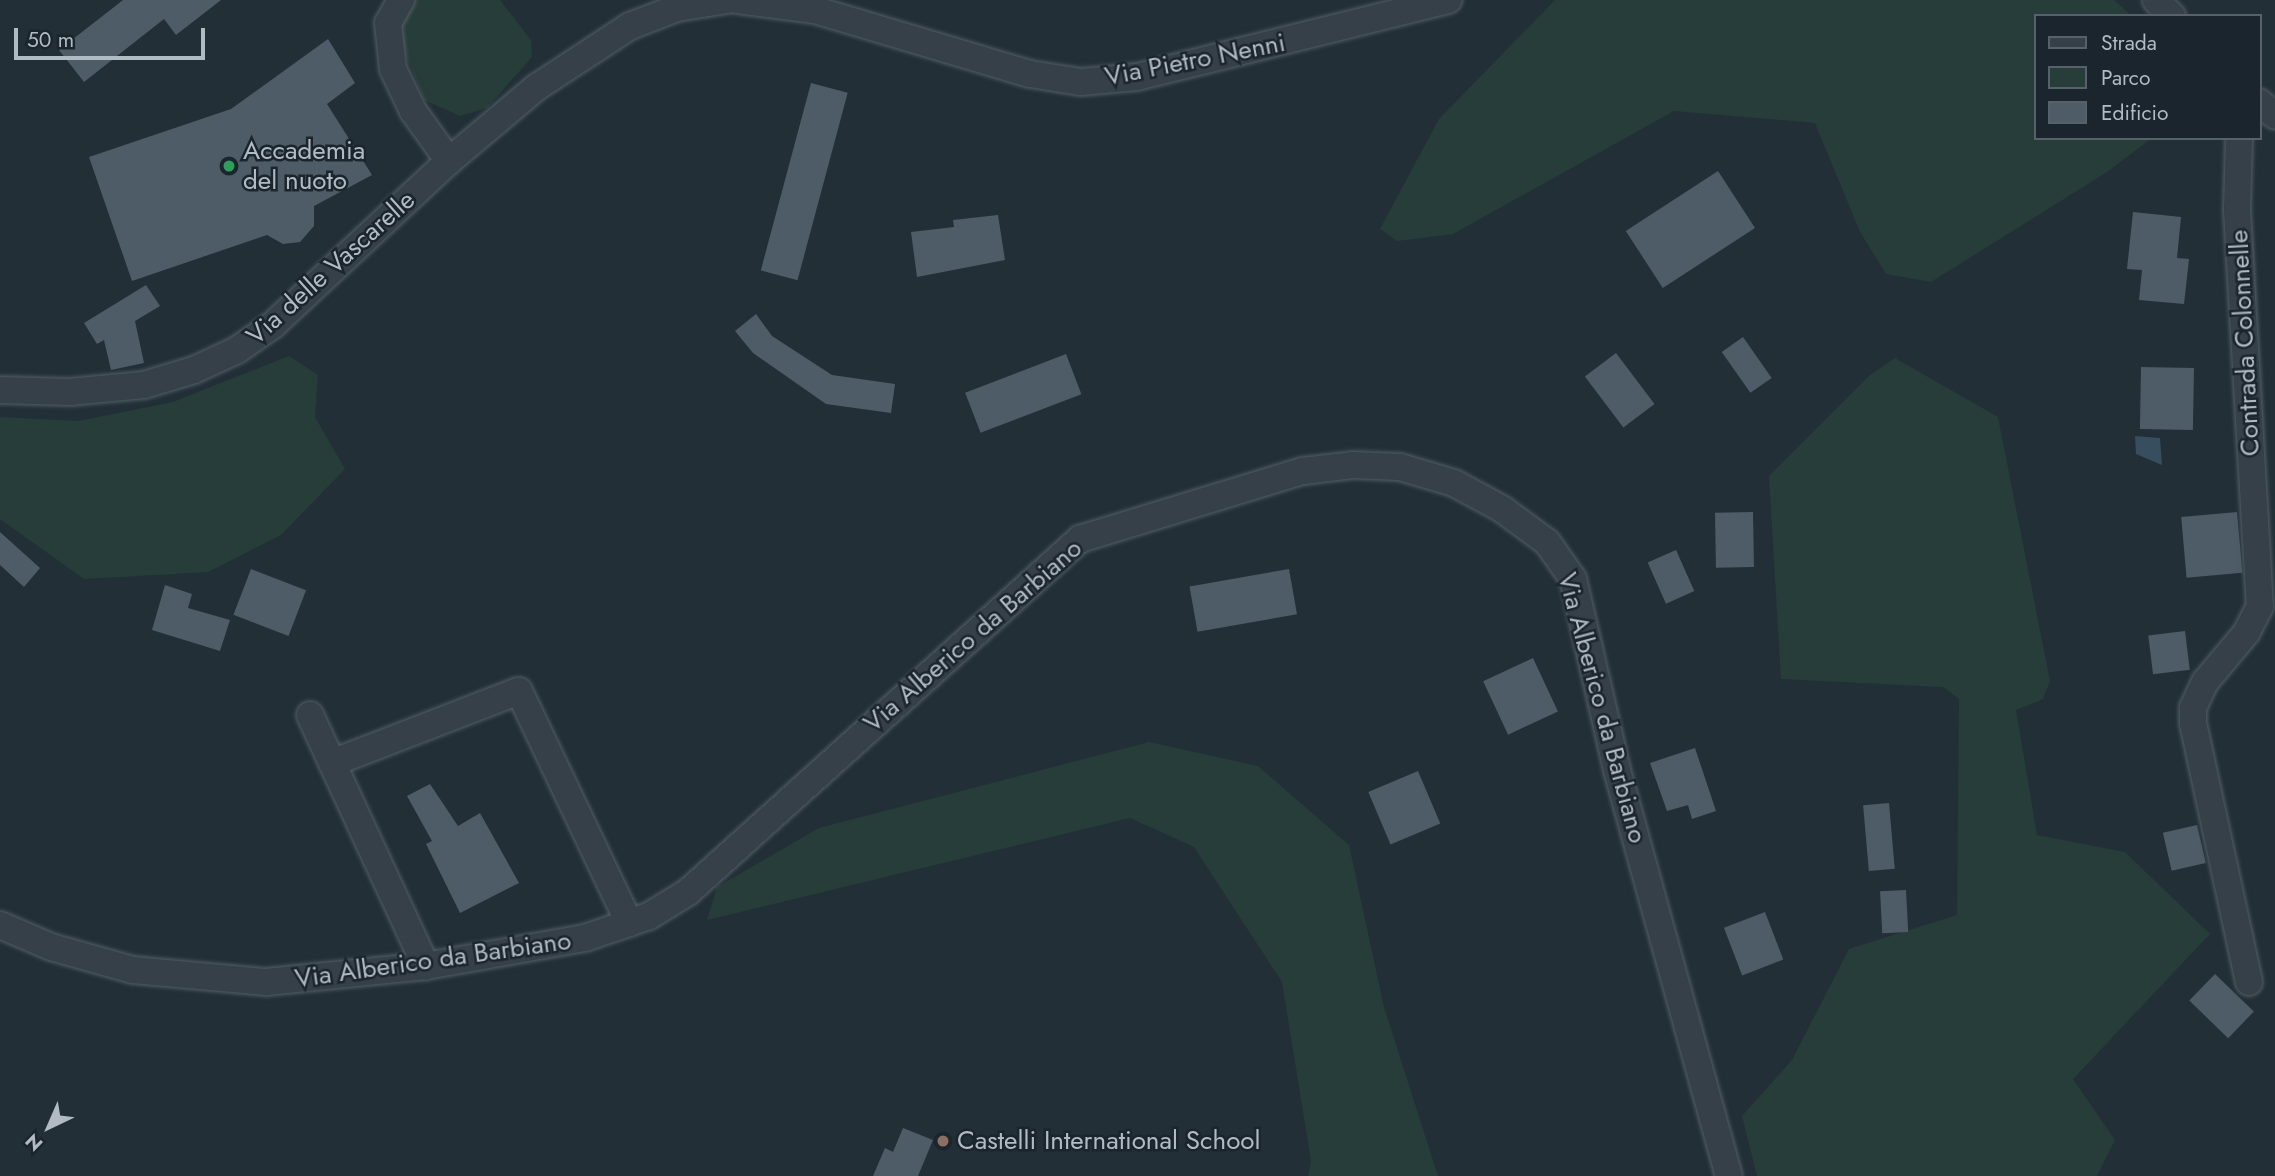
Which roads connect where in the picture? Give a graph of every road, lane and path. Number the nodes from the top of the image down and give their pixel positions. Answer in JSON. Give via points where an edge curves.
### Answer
{"nodes":[{"id":1,"x":401,"y":0,"type":"edge"},
{"id":2,"x":727,"y":0,"type":"edge"},
{"id":3,"x":737,"y":0,"type":"edge"},
{"id":4,"x":1449,"y":0,"type":"edge"},
{"id":5,"x":2156,"y":0,"type":"edge"},
{"id":6,"x":2170,"y":14,"type":"edge"},
{"id":7,"x":2261,"y":104,"type":"edge"},
{"id":8,"x":2275,"y":116,"type":"edge"},
{"id":9,"x":2239,"y":140,"type":"edge"},
{"id":10,"x":449,"y":161,"type":"junction"},
{"id":11,"x":0,"y":390,"type":"edge"},
{"id":12,"x":310,"y":715,"type":"dead end"},
{"id":13,"x":332,"y":762,"type":"junction"},
{"id":14,"x":629,"y":923,"type":"junction"},
{"id":15,"x":0,"y":925,"type":"edge"},
{"id":16,"x":426,"y":966,"type":"junction"},
{"id":17,"x":2249,"y":982,"type":"dead end"},
{"id":18,"x":1729,"y":1176,"type":"edge"}],
"edges":[{"from":1,"to":10,"type":"street","via":[[388,23],[393,69],[413,111]]},
{"from":2,"to":10,"type":"street","via":[[677,8],[630,26],[537,87]]},
{"from":3,"to":4,"type":"street","name":"Via Pietro Nenni","via":[[815,10],[1030,74],[1081,82],[1138,77]]},
{"from":5,"to":6,"type":"street"},
{"from":7,"to":8,"type":"street"},
{"from":9,"to":17,"type":"street","name":"Contrada Colonnelle","via":[[2235,172],[2260,606],[2247,632],[2205,682],[2193,708],[2193,723]]},
{"from":10,"to":11,"type":"street","name":"Via delle Vascarelle","via":[[341,264],[237,350],[194,370],[144,385],[94,391]]},
{"from":12,"to":13,"type":"street"},
{"from":13,"to":14,"type":"street","via":[[519,691]]},
{"from":13,"to":16,"type":"street"},
{"from":14,"to":16,"type":"street","name":"Via Alberico da Barbiano","via":[[585,938]]},
{"from":14,"to":18,"type":"street","name":"Via Alberico da Barbiano","via":[[688,892],[1080,539],[1303,471],[1353,465],[1400,467],[1454,483],[1502,509],[1547,542],[1573,579],[1617,770]]},
{"from":15,"to":16,"type":"street","name":"Via Alberico da Barbiano","via":[[102,963],[202,979],[266,982]]}]}
